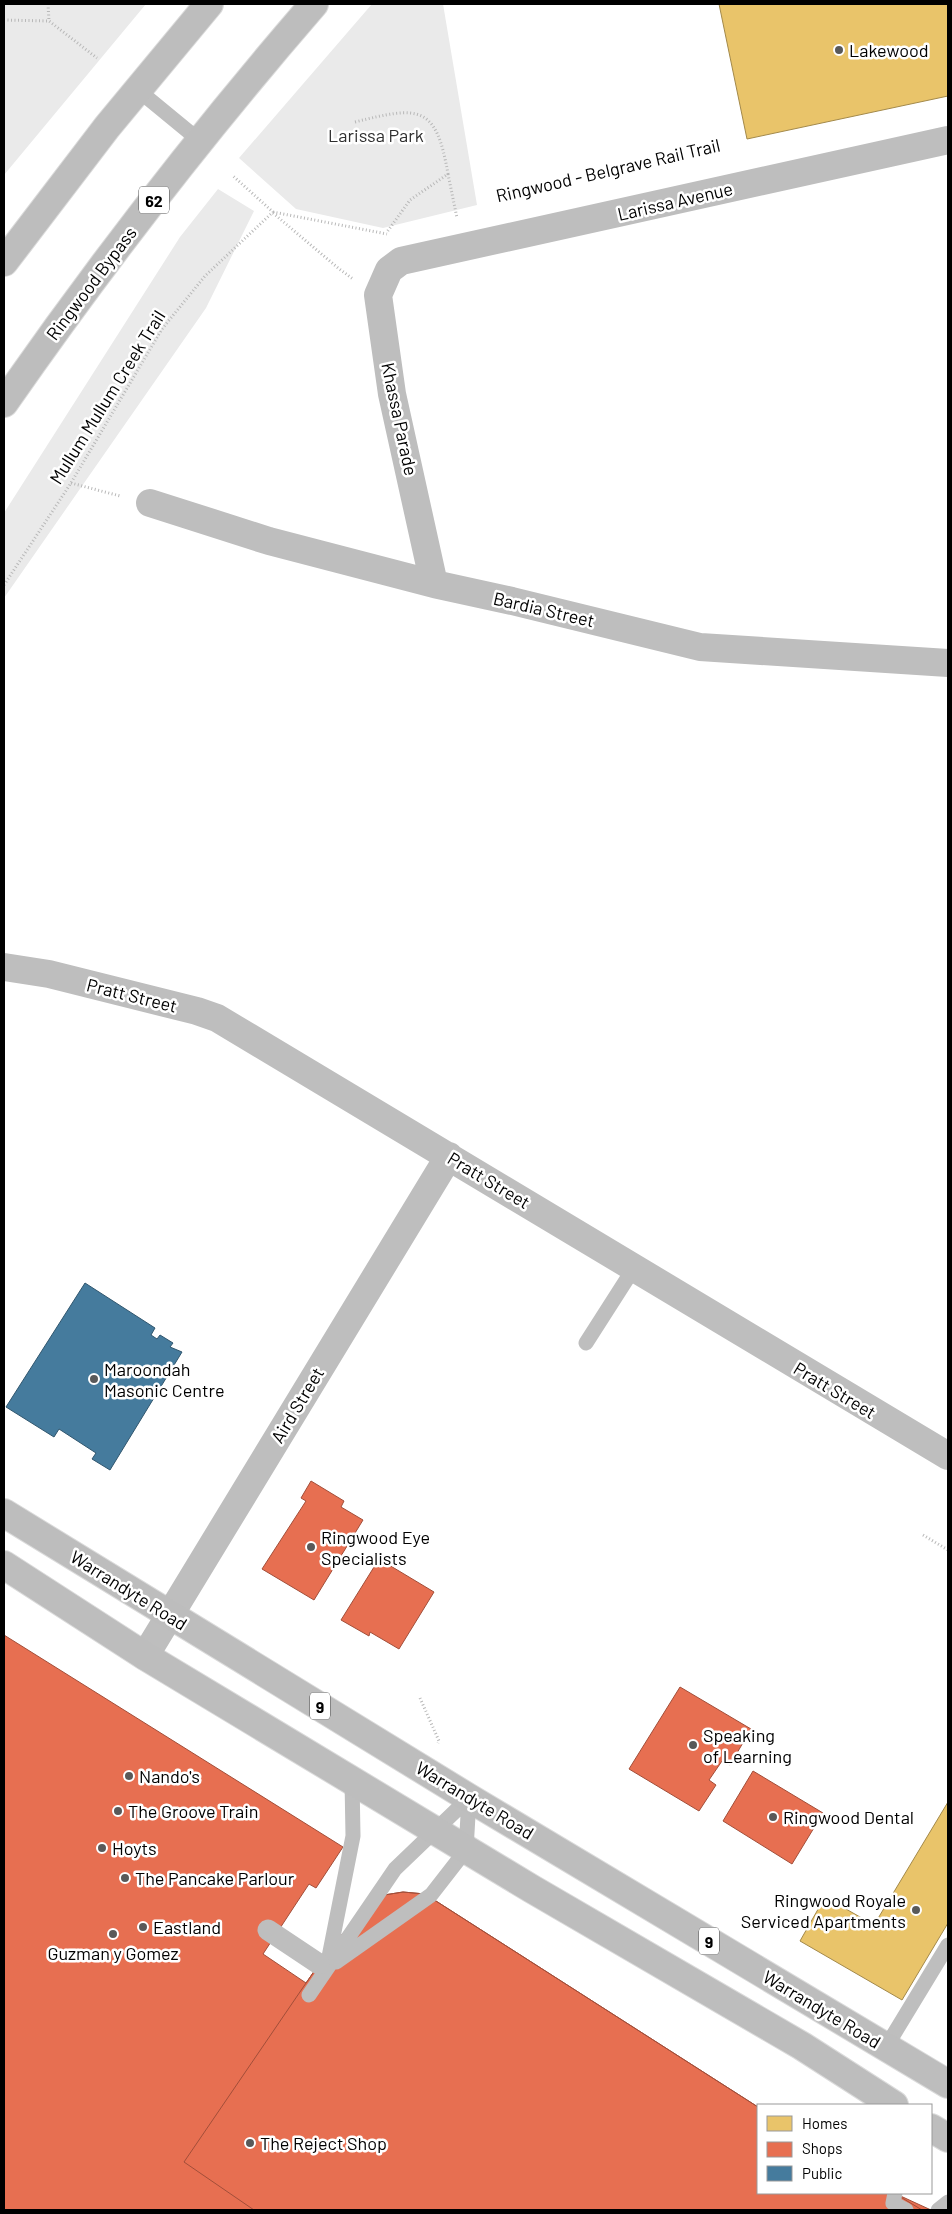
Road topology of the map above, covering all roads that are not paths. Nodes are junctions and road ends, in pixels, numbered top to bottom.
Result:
1 (209, 4) edge
2 (314, 4) edge
3 (138, 90) junction
4 (948, 140) edge
5 (200, 141) junction
6 (4, 262) edge
7 (378, 295) joint
8 (4, 404) edge
9 (150, 503) road end
10 (434, 584) junction
11 (948, 663) edge
12 (4, 967) edge
13 (449, 1156) junction
14 (634, 1268) junction
15 (586, 1343) dead end
16 (948, 1456) edge
17 (4, 1513) edge
18 (4, 1565) edge
19 (170, 1616) junction
20 (146, 1656) junction
21 (352, 1780) junction
22 (469, 1798) junction
23 (434, 1830) junction
24 (466, 1850) junction
25 (268, 1930) dead end
26 (948, 1945) edge
27 (323, 1966) junction
28 (309, 1995) dead end
29 (886, 2047) junction
30 (948, 2084) edge
31 (892, 2104) edge
32 (932, 2129) edge
33 (948, 2138) edge
34 (894, 2194) edge
35 (948, 2202) edge
36 (906, 2210) edge
37 (938, 2210) edge

1 - 3 main road
2 - 5 main road, Ringwood Bypass / 62
3 - 5 lane
3 - 6 main road
4 - 7 street, Larissa Avenue
5 - 8 main road, Ringwood Bypass / 62
7 - 10 street, Khassa Parade
9 - 10 street, Bardia Street
10 - 11 street, Bardia Street
12 - 13 street, Pratt Street
13 - 14 street, Pratt Street
13 - 19 street, Aird Street
14 - 15 lane
14 - 16 street, Pratt Street
17 - 19 main road, Warrandyte Road / 9
18 - 20 main road
19 - 20 street, Aird Street
19 - 22 main road, Warrandyte Road / 9
20 - 21 main road
21 - 23 main road
21 - 27 lane
22 - 23 lane
22 - 24 lane
22 - 29 main road, Warrandyte Road / 9
23 - 24 main road
23 - 27 lane
24 - 27 lane
24 - 31 main road
25 - 27 street
26 - 29 lane
27 - 28 lane
29 - 30 main road, Warrandyte Road / 9
32 - 33 main road
34 - 36 lane
35 - 37 lane

